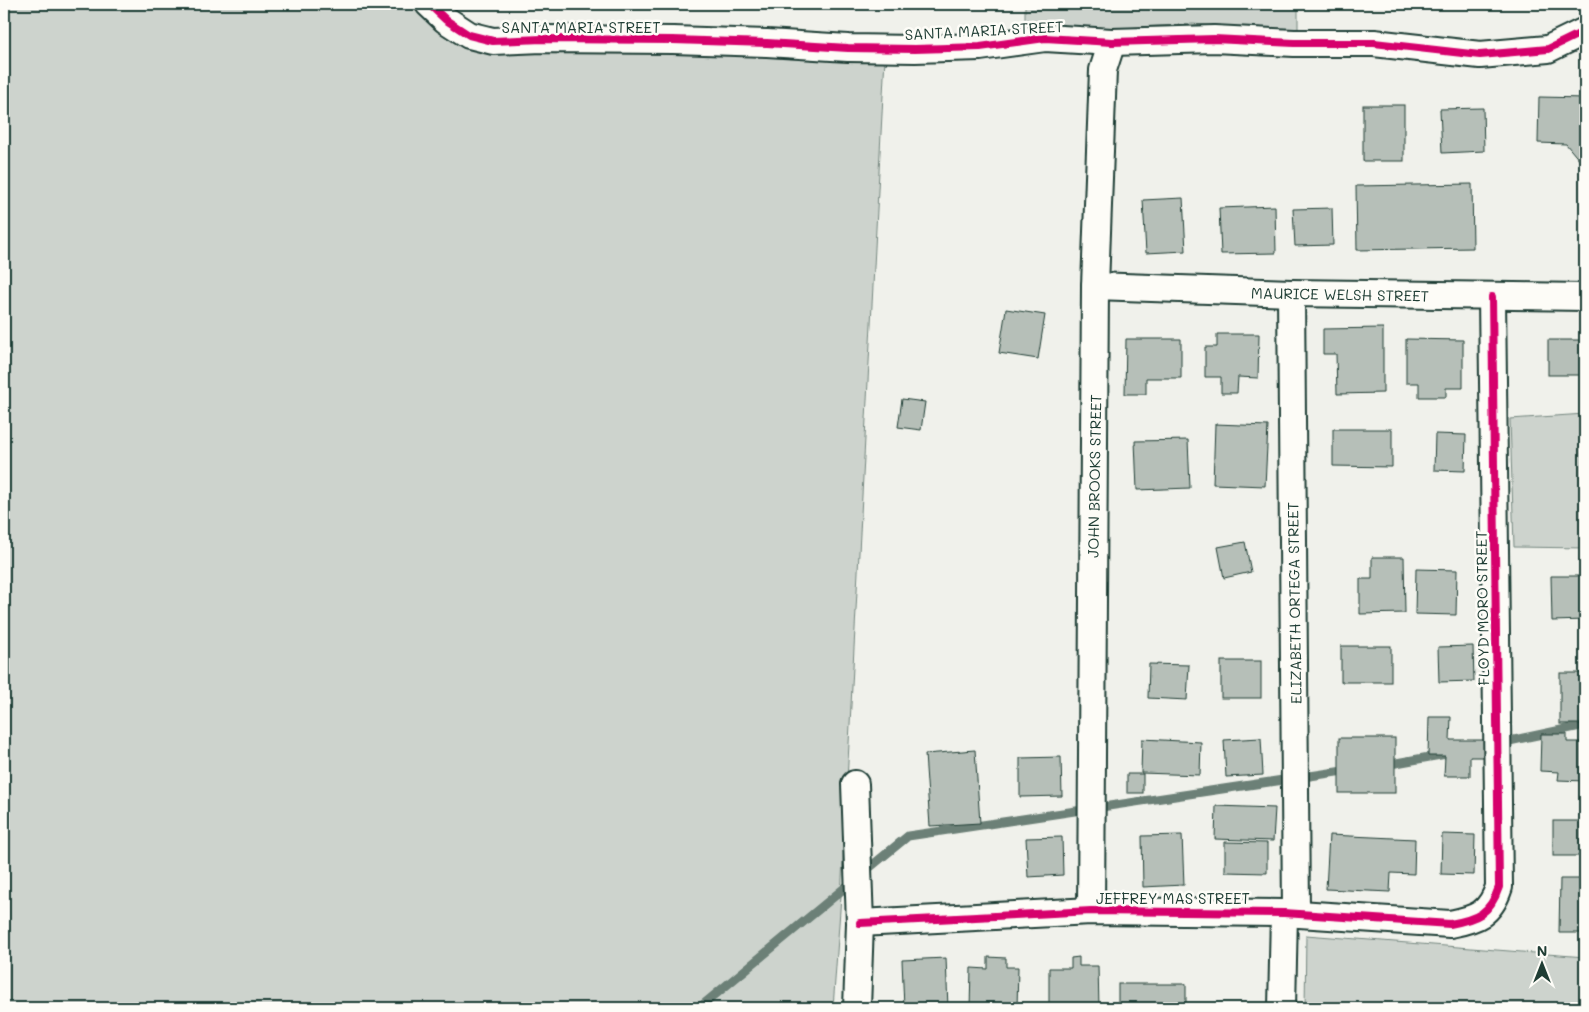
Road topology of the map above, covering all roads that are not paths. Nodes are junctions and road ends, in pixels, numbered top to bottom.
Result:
1 (437, 12) edge
2 (1585, 31) edge
3 (1112, 42) junction
4 (1095, 286) junction
5 (1291, 293) junction
6 (1492, 297) junction
7 (1585, 297) edge
8 (855, 784) dead end
9 (1091, 911) junction
10 (1290, 913) junction
11 (1483, 914) joint
12 (860, 923) junction
13 (857, 1008) edge
14 (1282, 1008) edge

1 - 3 street, SANTA MARIA STREET
2 - 3 street, SANTA MARIA STREET
3 - 4 street, JOHN BROOKS STREET
4 - 5 street, MAURICE WELSH STREET
4 - 9 street, JOHN BROOKS STREET
5 - 6 street, MAURICE WELSH STREET
5 - 10 street, ELIZABETH ORTEGA STREET
6 - 7 street, MAURICE WELSH STREET
6 - 11 street, FLOYD MORO STREET
8 - 12 street
9 - 10 street, JEFFREY MAS STREET
9 - 12 street, JEFFREY MAS STREET
10 - 11 street, JEFFREY MAS STREET
10 - 14 street, ELIZABETH ORTEGA STREET
12 - 13 street

